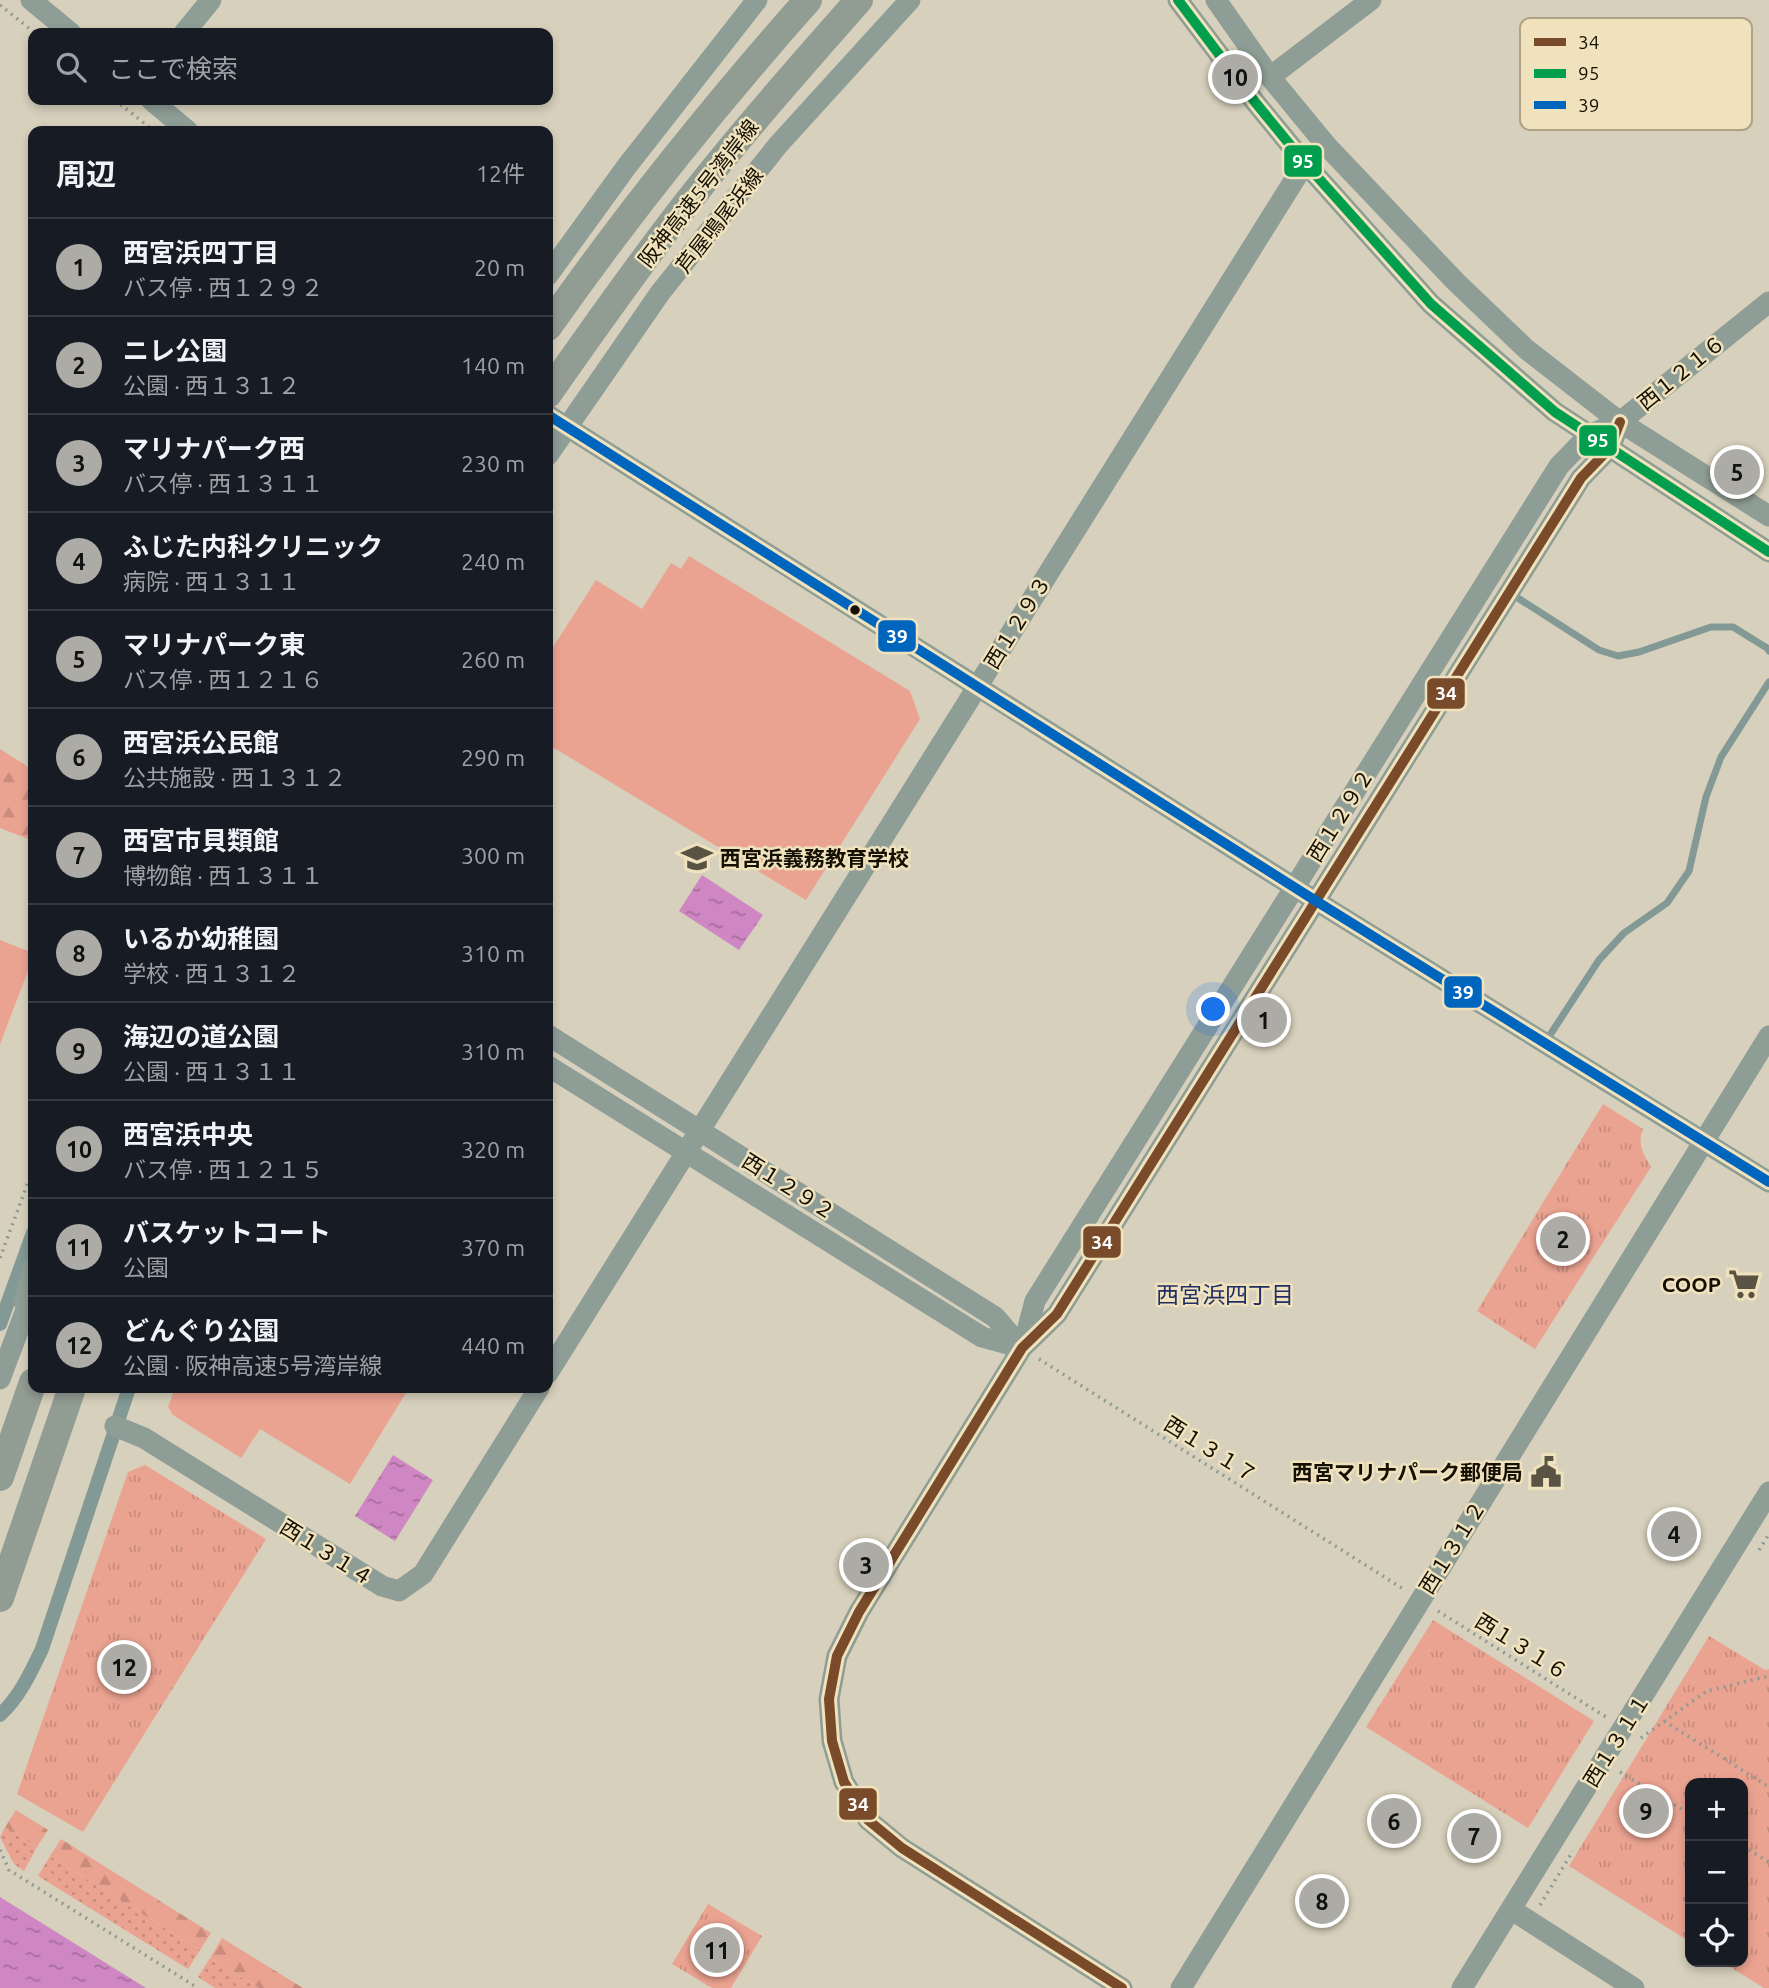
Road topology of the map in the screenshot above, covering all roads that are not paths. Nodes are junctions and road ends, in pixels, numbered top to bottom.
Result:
1 (31, 0) edge
2 (211, 0) edge
3 (757, 0) edge
4 (808, 0) edge
5 (859, 0) edge
6 (910, 0) edge
7 (1178, 0) edge
8 (1216, 0) edge
9 (1371, 0) edge
10 (65, 28) edge
11 (188, 28) edge
12 (1270, 77) junction
13 (157, 105) edge
14 (182, 126) edge
15 (1305, 163) junction
16 (553, 268) edge
17 (1769, 302) edge
18 (553, 320) edge
19 (553, 387) edge
20 (557, 421) edge
21 (1620, 422) junction
22 (1590, 435) junction
23 (1610, 448) junction
24 (1769, 516) edge
25 (1769, 552) edge
26 (1509, 593) junction
27 (1769, 651) edge
28 (1769, 682) edge
29 (976, 687) junction
30 (1295, 887) junction
31 (1316, 901) junction
32 (1769, 1036) edge
33 (553, 1038) edge
34 (1545, 1043) junction
35 (553, 1069) edge
36 (699, 1129) junction
37 (1704, 1142) junction
38 (685, 1152) junction
39 (1769, 1182) edge
40 (28, 1252) edge
41 (28, 1280) edge
42 (28, 1298) edge
43 (8, 1329) edge
44 (1022, 1348) junction
45 (553, 1365) edge
46 (0, 1379) edge
47 (29, 1393) edge
48 (70, 1393) edge
49 (127, 1393) edge
50 (536, 1393) edge
51 (115, 1426) junction
52 (0, 1477) edge
53 (1769, 1492) edge
54 (0, 1598) edge
55 (0, 1715) edge
56 (1512, 1910) junction
57 (1122, 1988) edge
58 (1181, 1988) edge
59 (1462, 1988) edge
60 (1634, 1988) edge

1 - 10 street
2 - 11 street
3 - 16 street
4 - 18 highway, 阪神高速5号湾岸線
5 - 19 highway, 阪神高速5号湾岸線
6 - 20 street, 芦屋鳴尾浜線
7 - 15 street
8 - 12 street
9 - 12 street
12 - 21 street
13 - 14 street
15 - 22 street
15 - 29 street, 西１２９３
17 - 21 street, 西１２１６
20 - 29 street
21 - 22 street, 西１２１６
21 - 23 street, 西１２９２
21 - 24 street
22 - 23 street
22 - 30 street, 西１２９２
23 - 25 street
23 - 26 street, 西１２９２
26 - 27 lane
26 - 31 street, 西１２９２
28 - 34 lane
29 - 30 street
29 - 36 street, 西１２９３
30 - 31 street
30 - 44 street, 西１２９２
31 - 34 street
31 - 44 street, 西１２９２
32 - 37 street, 西１３１２
33 - 36 street, 西１２９２
34 - 37 street
35 - 38 street, 西１２９２
36 - 38 street, 西１２９３
36 - 44 street, 西１２９２
37 - 39 street
37 - 58 street, 西１３１２
38 - 44 street, 西１２９２
38 - 45 street
40 - 43 street
41 - 43 street
42 - 43 street
43 - 46 street
44 - 57 street
47 - 52 highway
48 - 54 highway
49 - 51 street
50 - 51 street, 西１３１４
51 - 55 street
53 - 56 street, 西１３１１
56 - 59 street, 西１３１１
56 - 60 street

